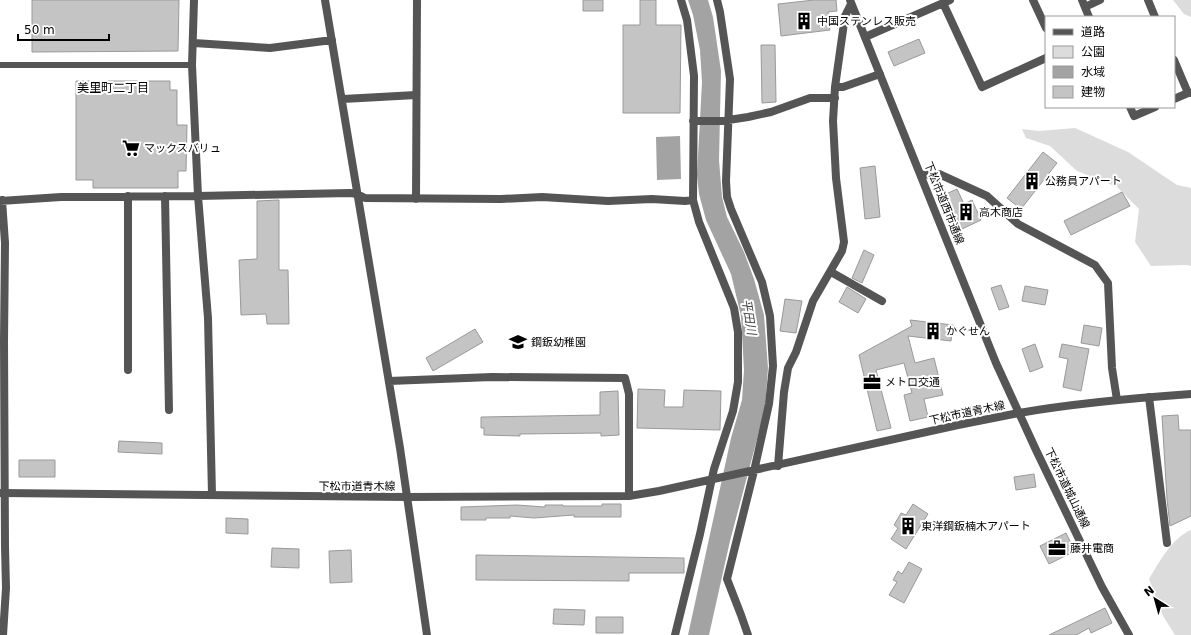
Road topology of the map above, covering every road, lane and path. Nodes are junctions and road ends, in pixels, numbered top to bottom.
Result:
1 (194, 0) edge
2 (325, 0) edge
3 (417, 0) edge
4 (681, 0) edge
5 (717, 0) edge
6 (1033, 0) edge
7 (1100, 0) edge
8 (1148, 0) edge
9 (850, 2) edge
10 (946, 2) edge
11 (1083, 3) edge
12 (1089, 16) edge
13 (1155, 16) edge
14 (1045, 26) edge
15 (864, 37) junction
16 (332, 40) junction
17 (194, 43) junction
18 (1045, 58) edge
19 (1175, 62) edge
20 (192, 65) junction
21 (0, 66) edge
22 (880, 74) junction
23 (835, 87) junction
24 (1190, 93) edge
25 (416, 95) junction
26 (835, 98) junction
27 (343, 99) junction
28 (1175, 99) edge
29 (1130, 108) edge
30 (1153, 108) edge
31 (725, 120) junction
32 (696, 121) junction
33 (921, 175) junction
34 (357, 194) junction
35 (128, 196) junction
36 (165, 196) junction
37 (198, 196) junction
38 (416, 199) junction
39 (1, 200) edge
40 (693, 200) junction
41 (831, 272) junction
42 (882, 301) dead end
43 (128, 370) dead end
44 (389, 381) junction
45 (1191, 394) edge
46 (1149, 397) junction
47 (1117, 400) junction
48 (169, 410) dead end
49 (1019, 413) junction
50 (778, 466) junction
51 (752, 471) junction
52 (714, 479) junction
53 (2, 493) edge
54 (212, 496) junction
55 (629, 496) junction
56 (408, 497) junction
57 (1167, 543) dead end
58 (1127, 634) edge
59 (3, 635) edge
60 (427, 635) edge
61 (675, 635) edge
62 (748, 635) edge

1 - 17 street
2 - 16 street
3 - 25 street
4 - 32 street
5 - 31 street
6 - 14 street
7 - 11 street
8 - 13 street
9 - 15 street, 下松市道西市通線
9 - 23 street
10 - 15 street
10 - 18 street
11 - 12 street
15 - 22 street, 下松市道西市通線
16 - 17 street
16 - 27 street
17 - 20 street
19 - 24 street
20 - 21 lane
20 - 37 street
22 - 23 street
22 - 33 street, 下松市道西市通線
23 - 26 street
24 - 28 street
25 - 27 street
25 - 38 street
26 - 31 street
26 - 41 street
27 - 34 street
29 - 30 street
31 - 32 street
31 - 51 street
32 - 40 street
33 - 47 street
33 - 49 street, 下松市道西市通線
34 - 37 street
34 - 38 street
34 - 44 street
35 - 36 street
35 - 39 street
35 - 43 street
36 - 37 street
36 - 48 street
37 - 54 street
38 - 40 street
39 - 53 street
40 - 52 street
41 - 42 street
41 - 50 street
44 - 55 street
44 - 56 street
45 - 46 street, 下松市道青木線
46 - 47 street, 下松市道青木線
46 - 57 street
47 - 49 street, 下松市道青木線
49 - 50 street, 下松市道青木線
49 - 58 street, 下松市道城山通線
50 - 51 street, 下松市道青木線
51 - 52 street, 下松市道青木線
51 - 62 street
52 - 55 street, 下松市道青木線
52 - 61 street
53 - 54 street, 下松市道青木線
53 - 59 street
54 - 56 street, 下松市道青木線
55 - 56 street, 下松市道青木線
56 - 60 street

